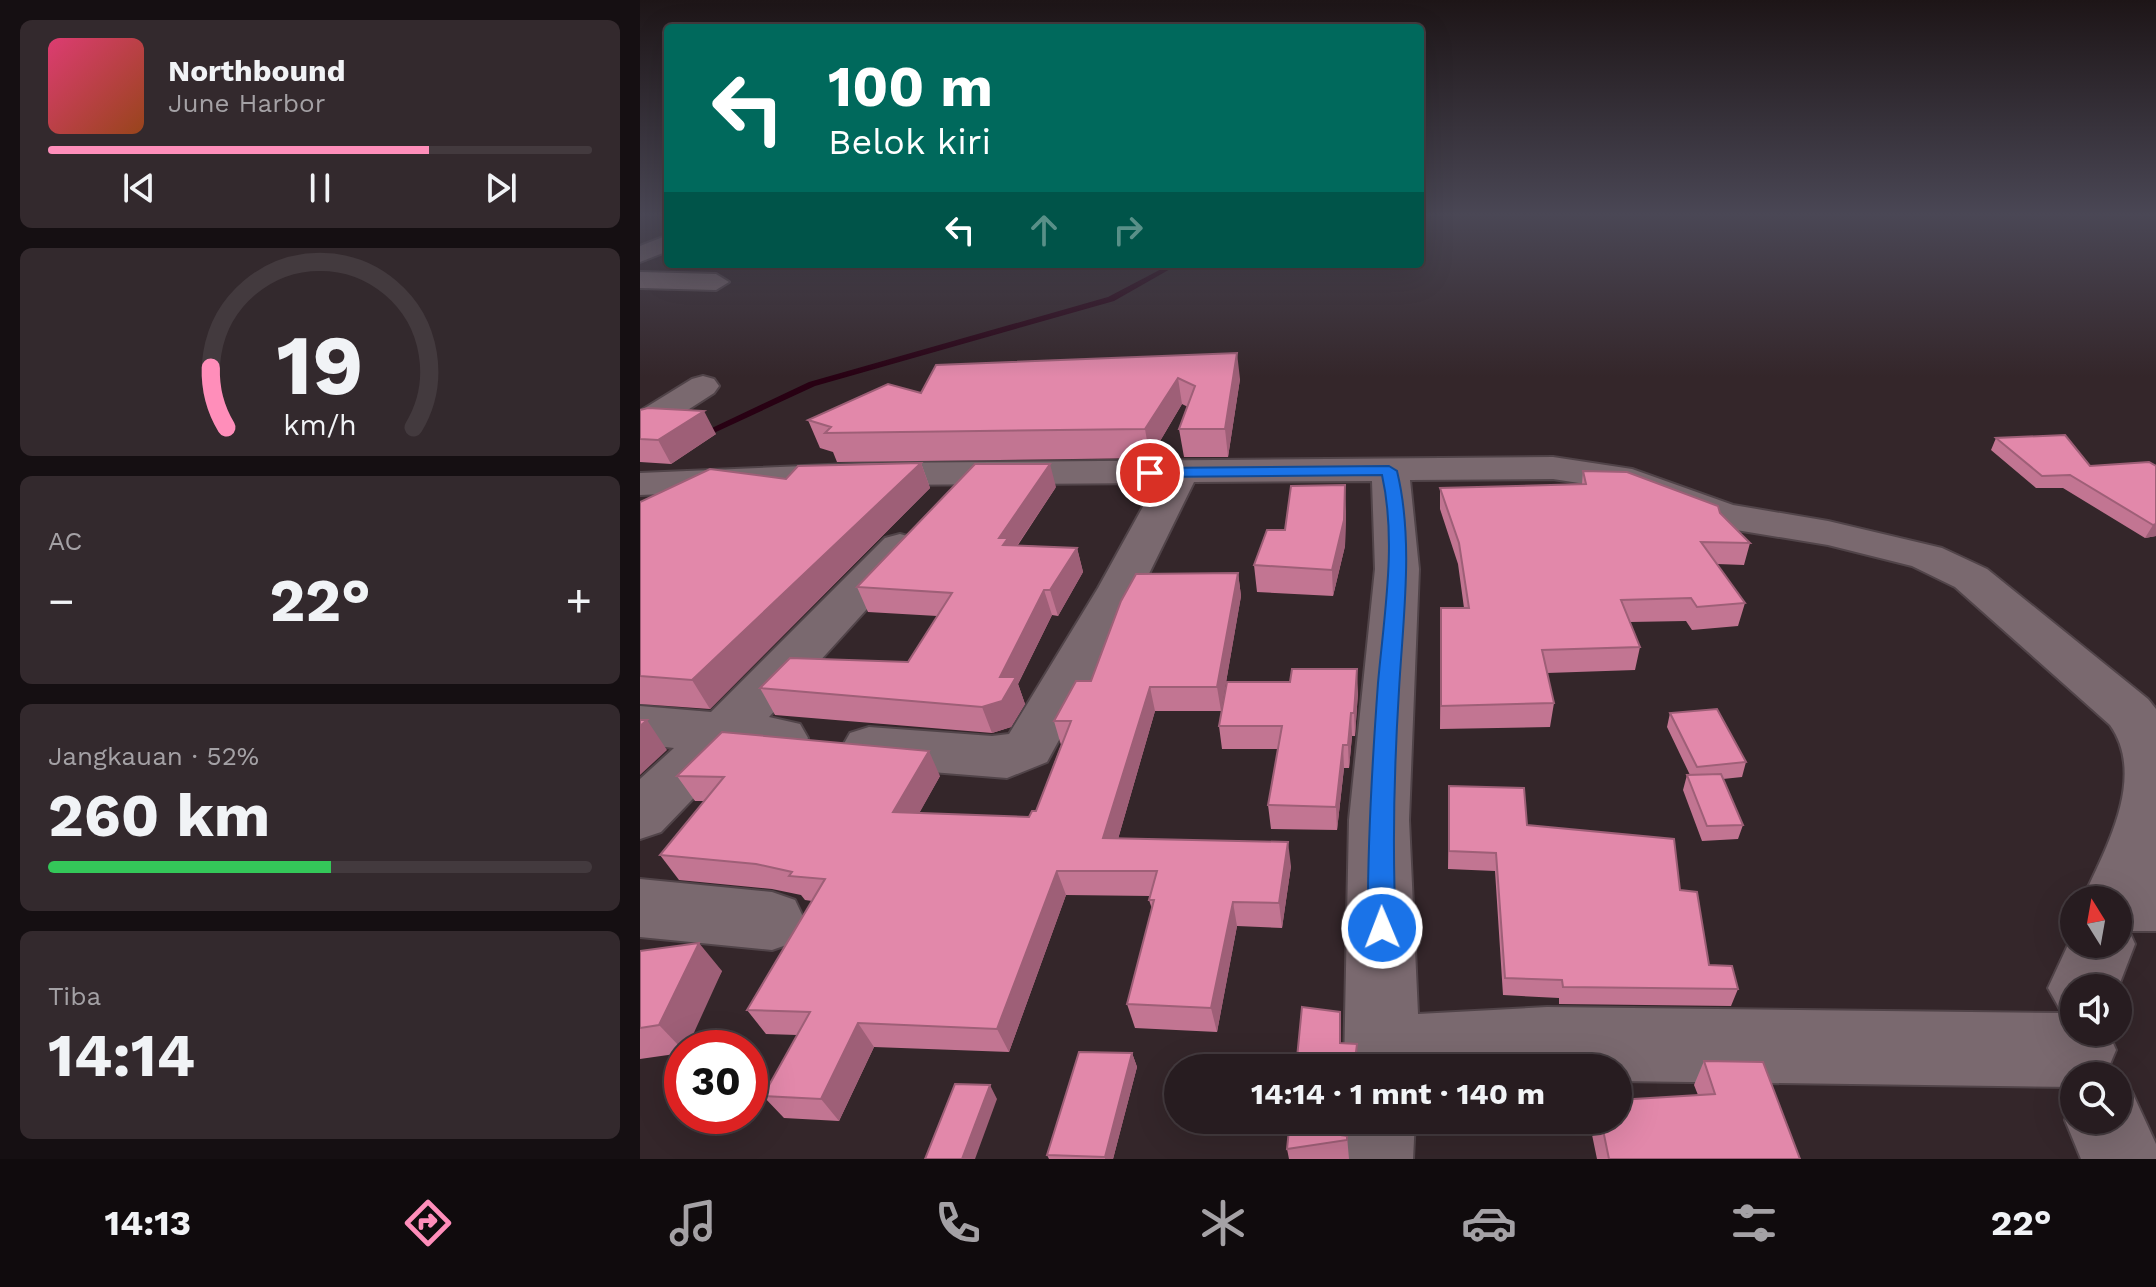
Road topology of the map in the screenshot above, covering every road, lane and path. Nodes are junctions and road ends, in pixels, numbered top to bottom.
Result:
1 (640, 280) edge
2 (716, 282) dead end
3 (703, 386) dead end
4 (640, 426) edge
5 (1389, 471) junction
6 (1180, 472) junction
7 (970, 474) junction
8 (648, 484) edge
9 (640, 725) edge
10 (724, 732) junction
11 (640, 815) edge
12 (2122, 886) edge
13 (2132, 902) edge
14 (2156, 903) edge
15 (640, 908) edge
16 (772, 921) dead end
17 (2060, 1036) edge
18 (1380, 1054) edge
19 (1501, 1054) edge
20 (1375, 1134) edge
21 (2110, 1134) edge
22 (1373, 1159) edge
23 (2122, 1159) edge

1 - 2 street
3 - 4 street
5 - 6 street
5 - 12 street
5 - 18 street
6 - 7 street
6 - 10 street
7 - 8 street
7 - 10 street
9 - 10 street
10 - 11 street
13 - 14 street
15 - 16 street
17 - 19 street
20 - 22 street
21 - 23 street

